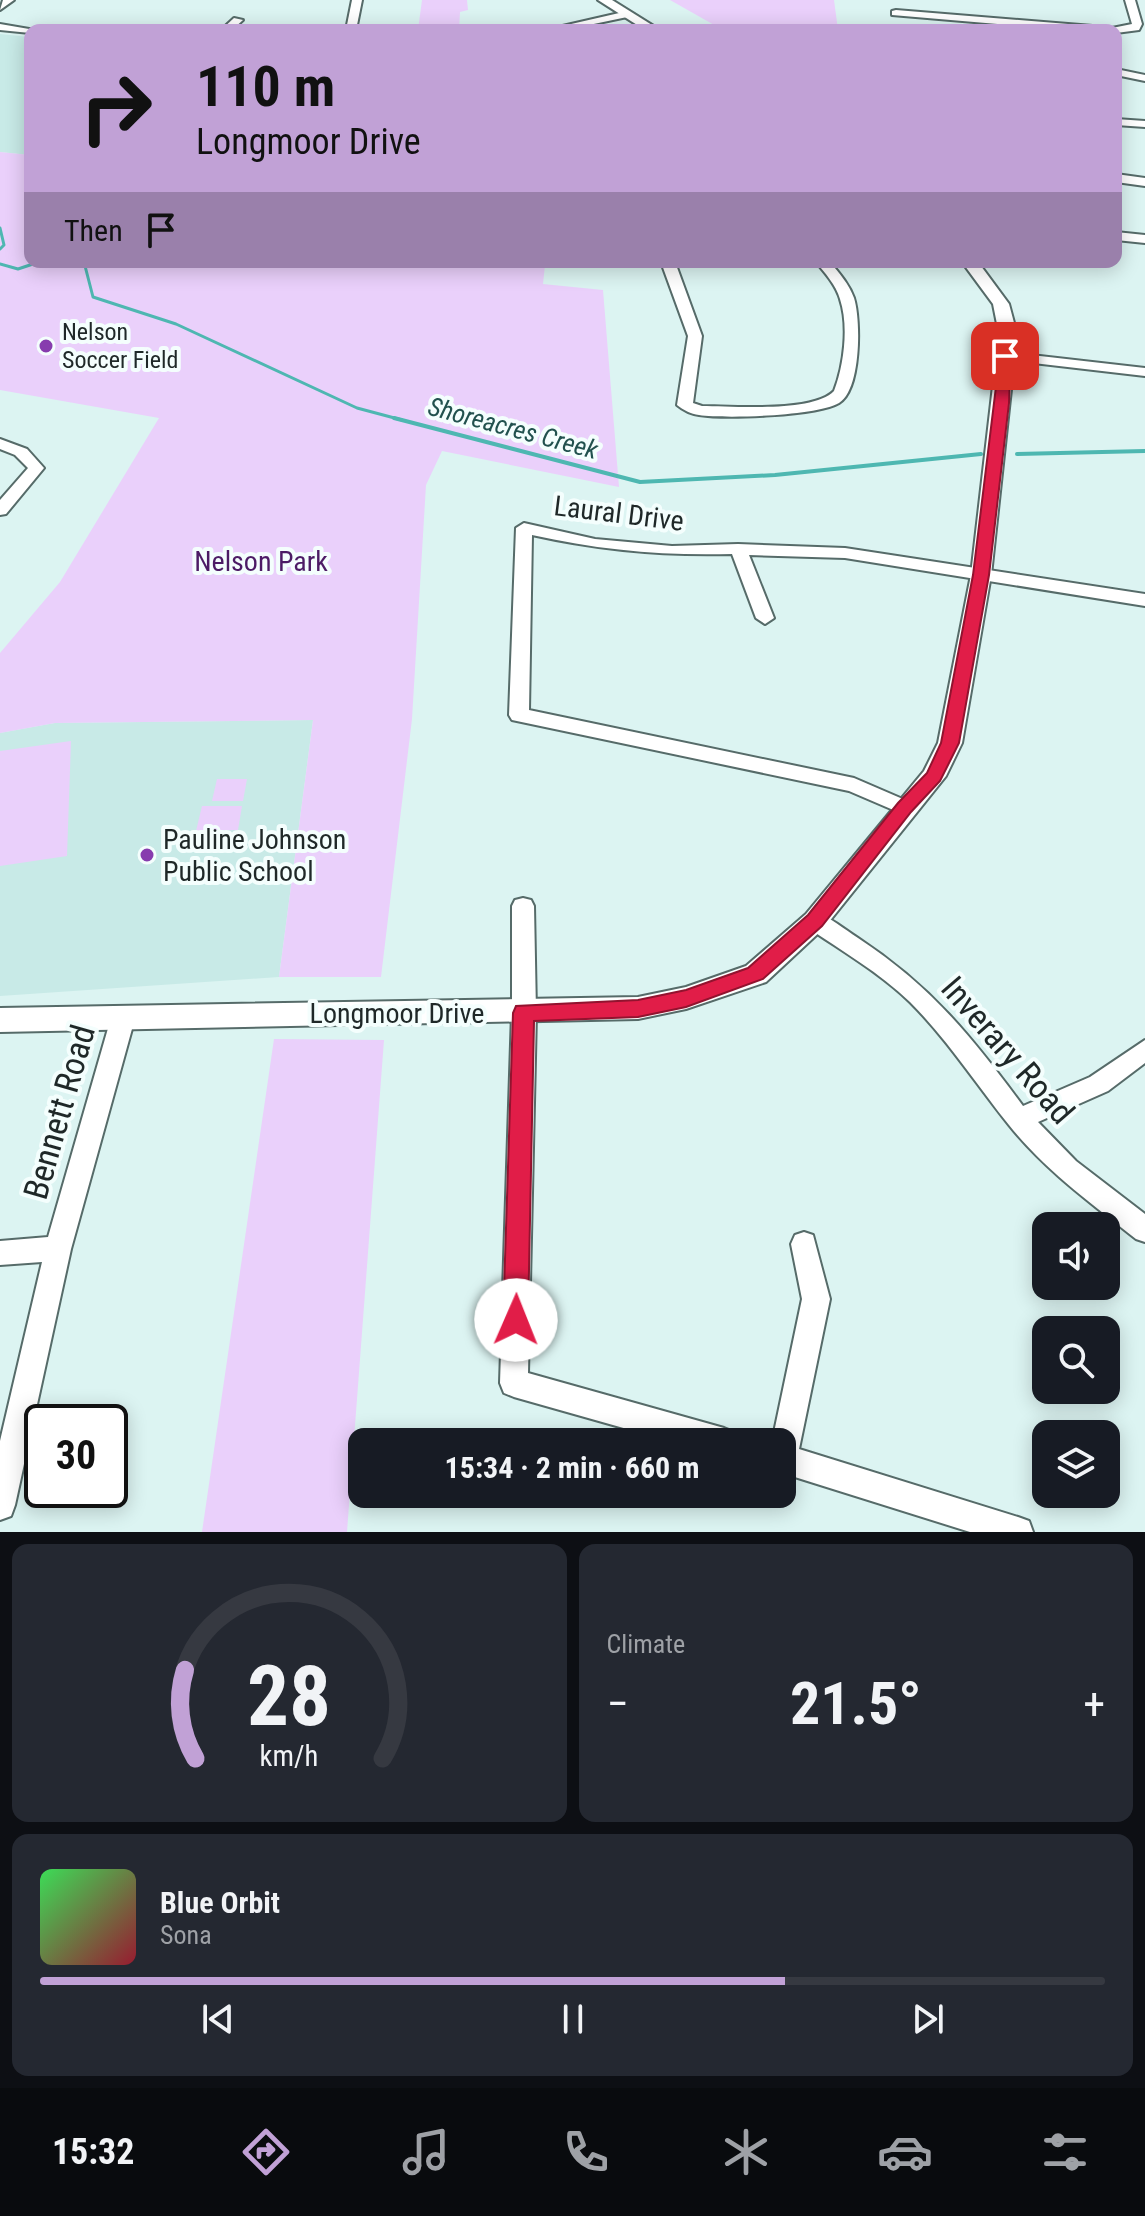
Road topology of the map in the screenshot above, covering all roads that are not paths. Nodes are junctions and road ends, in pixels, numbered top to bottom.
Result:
1 (9, 0) edge
2 (357, 0) edge
3 (604, 0) edge
4 (893, 0) edge
5 (1130, 0) edge
6 (0, 7) edge
7 (628, 14) junction
8 (238, 20) dead end
9 (233, 24) edge
10 (352, 24) edge
11 (579, 24) edge
12 (644, 24) edge
13 (991, 24) edge
14 (0, 27) edge
15 (24, 29) edge
16 (1122, 29) edge
17 (1122, 73) edge
18 (1145, 78) edge
19 (1122, 122) edge
20 (1145, 124) edge
21 (1122, 179) edge
22 (1145, 182) edge
23 (1122, 237) edge
24 (1145, 239) edge
25 (670, 268) edge
26 (827, 268) edge
27 (974, 268) edge
28 (1005, 356) junction
29 (1145, 372) edge
30 (0, 444) edge
31 (0, 510) edge
32 (738, 549) junction
33 (981, 575) junction
34 (1145, 600) edge
35 (765, 618) dead end
36 (905, 808) junction
37 (523, 906) dead end
38 (815, 921) junction
39 (524, 1013) junction
40 (123, 1018) junction
41 (0, 1020) edge
42 (1145, 1050) edge
43 (1019, 1119) junction
44 (1145, 1230) edge
45 (804, 1244) dead end
46 (58, 1249) junction
47 (0, 1253) edge
48 (674, 1428) edge
49 (788, 1428) edge
50 (796, 1462) edge
51 (0, 1505) edge
52 (1018, 1532) edge

1 - 6 street
2 - 10 street
3 - 7 street
4 - 13 street
5 - 16 street
7 - 11 street
7 - 12 street
8 - 9 street
14 - 15 street
17 - 18 street
19 - 20 street
21 - 22 street
23 - 24 street
25 - 26 street
27 - 28 street, Longmoor Drive
28 - 29 street
28 - 33 street, Longmoor Drive
30 - 31 street
32 - 33 street, Laural Drive
32 - 35 street
32 - 36 street, Laural Drive
33 - 34 street, Laural Drive
33 - 36 street, Longmoor Drive
36 - 38 street, Longmoor Drive
37 - 39 street
38 - 39 street, Longmoor Drive
38 - 43 street, Inverary Road
39 - 40 street, Longmoor Drive
39 - 48 street
40 - 41 street, Longmoor Drive
40 - 46 street, Bennett Road
42 - 43 street
43 - 44 street, Inverary Road
45 - 49 street
46 - 47 street
46 - 51 street, Bennett Road
50 - 52 street

